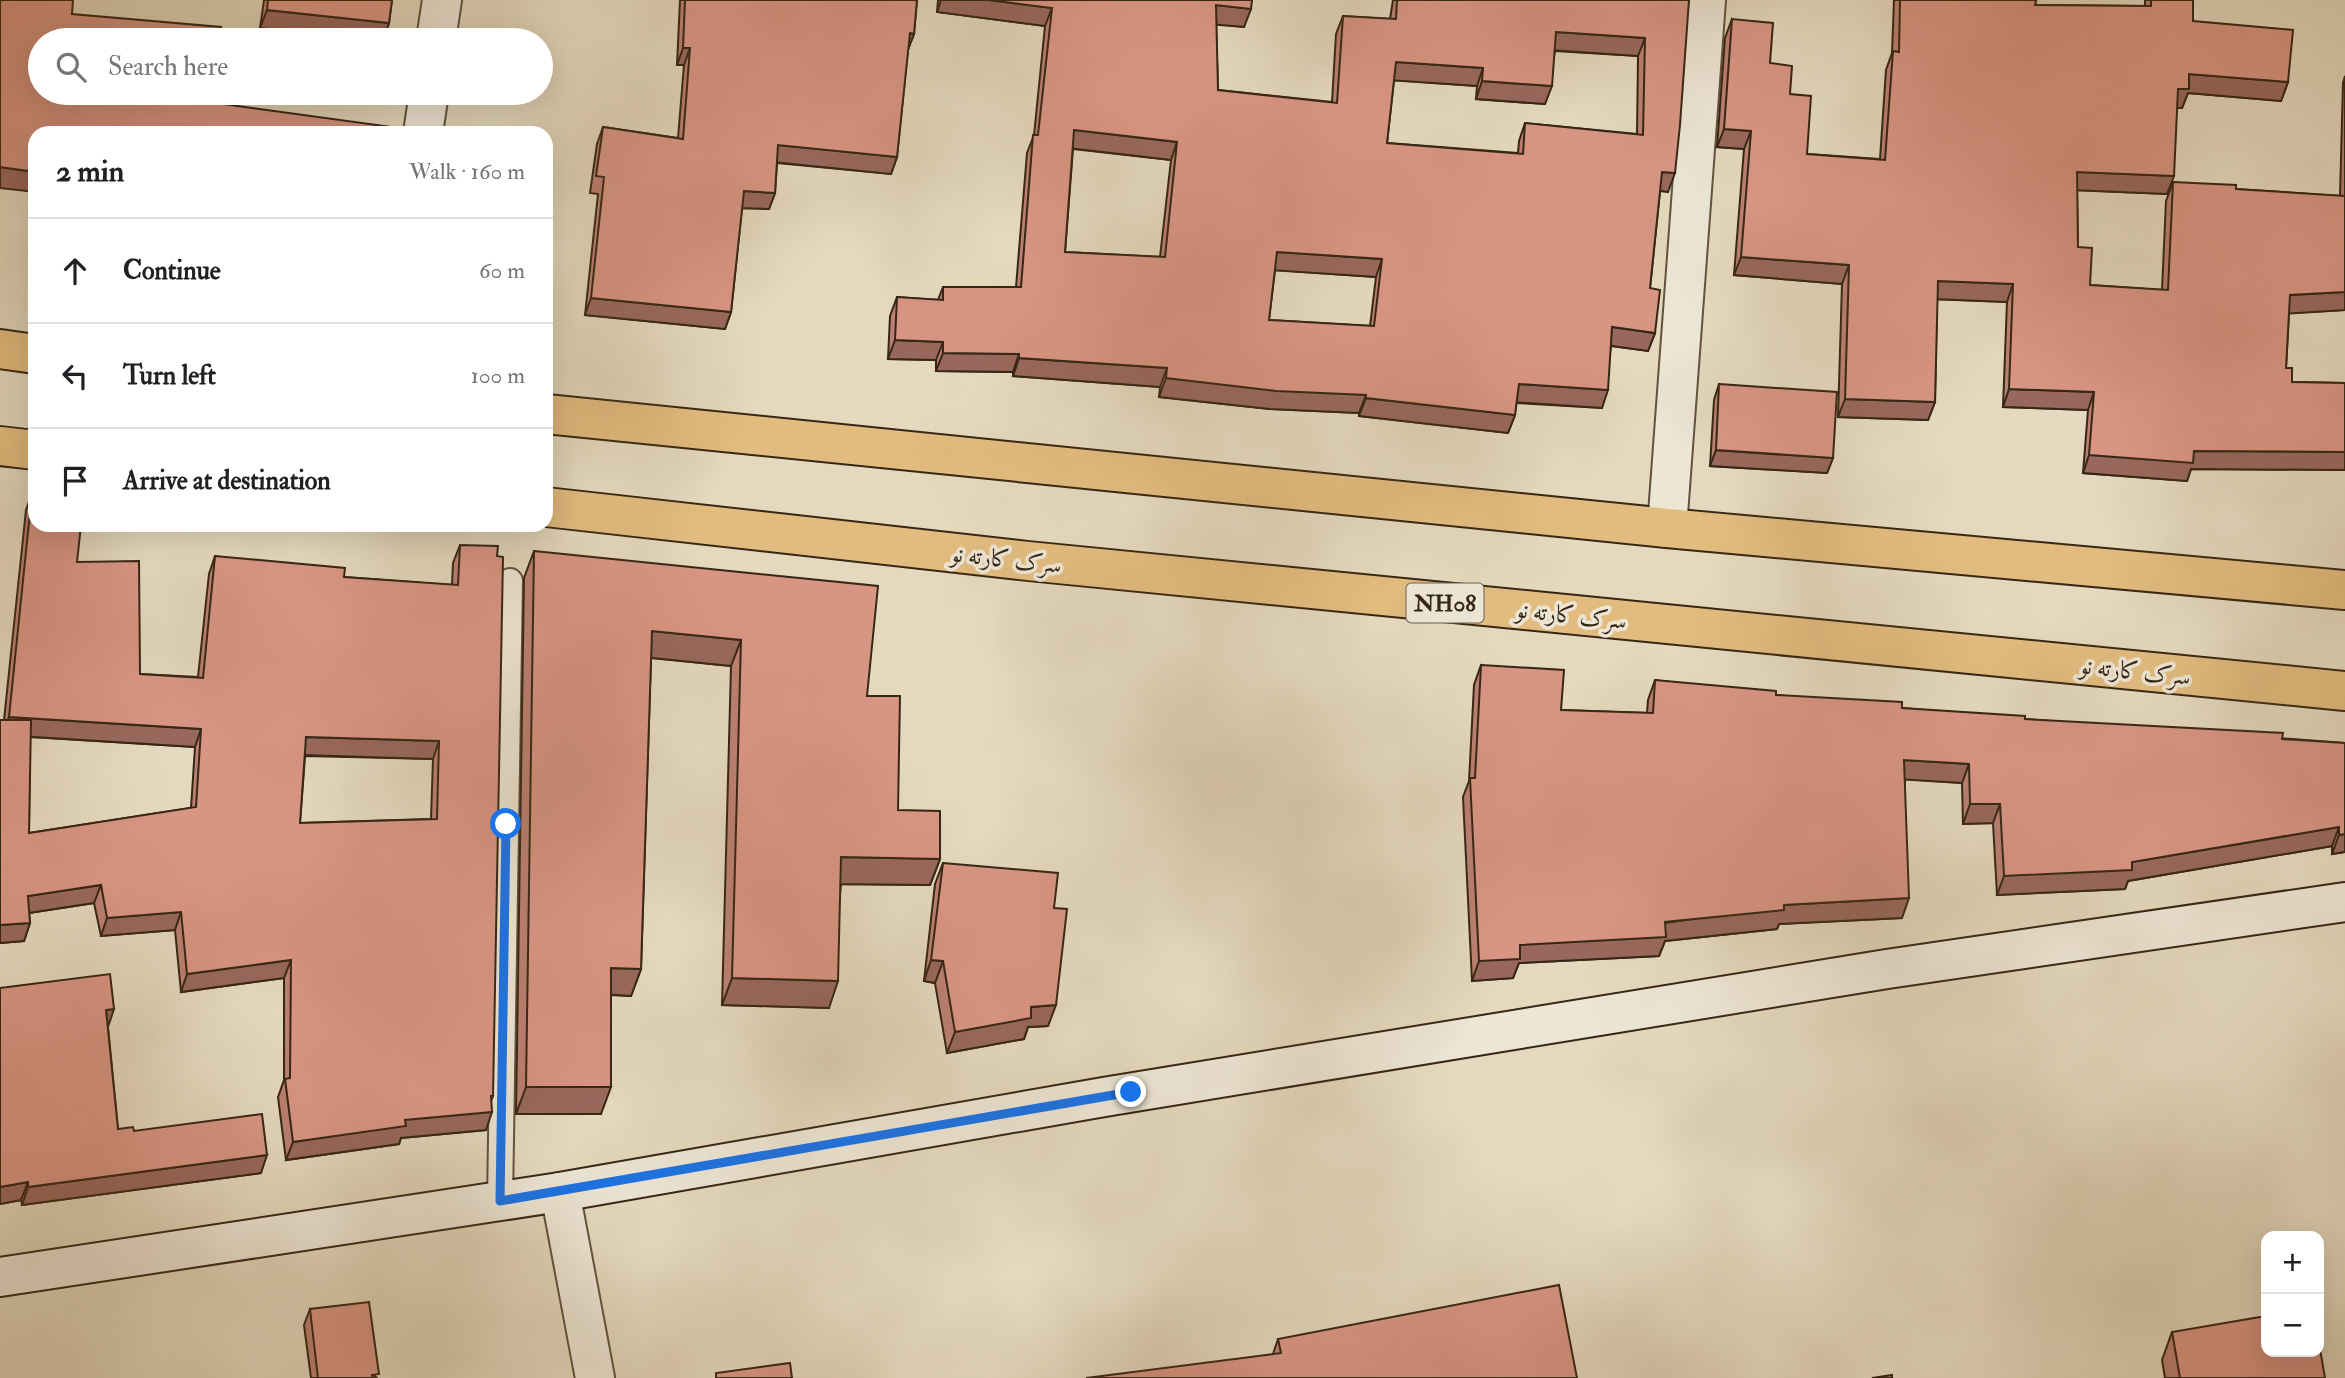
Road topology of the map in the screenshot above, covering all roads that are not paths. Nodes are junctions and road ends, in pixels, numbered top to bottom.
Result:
1 (442, 0) edge
2 (1706, 0) edge
3 (438, 28) edge
4 (427, 105) edge
5 (424, 126) edge
6 (0, 349) edge
7 (28, 353) edge
8 (553, 416) edge
9 (0, 446) edge
10 (28, 449) edge
11 (553, 508) edge
12 (1667, 528) junction
13 (510, 581) dead end
14 (2345, 590) edge
15 (2345, 691) edge
16 (2345, 902) edge
17 (560, 1192) junction
18 (500, 1201) junction
19 (0, 1278) edge
20 (595, 1378) edge

1 - 3 main road
2 - 12 main road
4 - 5 main road
6 - 7 highway
8 - 12 highway
9 - 10 highway
11 - 15 highway, سرک کارته نو / NH08
12 - 14 highway
13 - 18 lane
16 - 17 main road
17 - 18 main road
17 - 20 main road
18 - 19 main road

